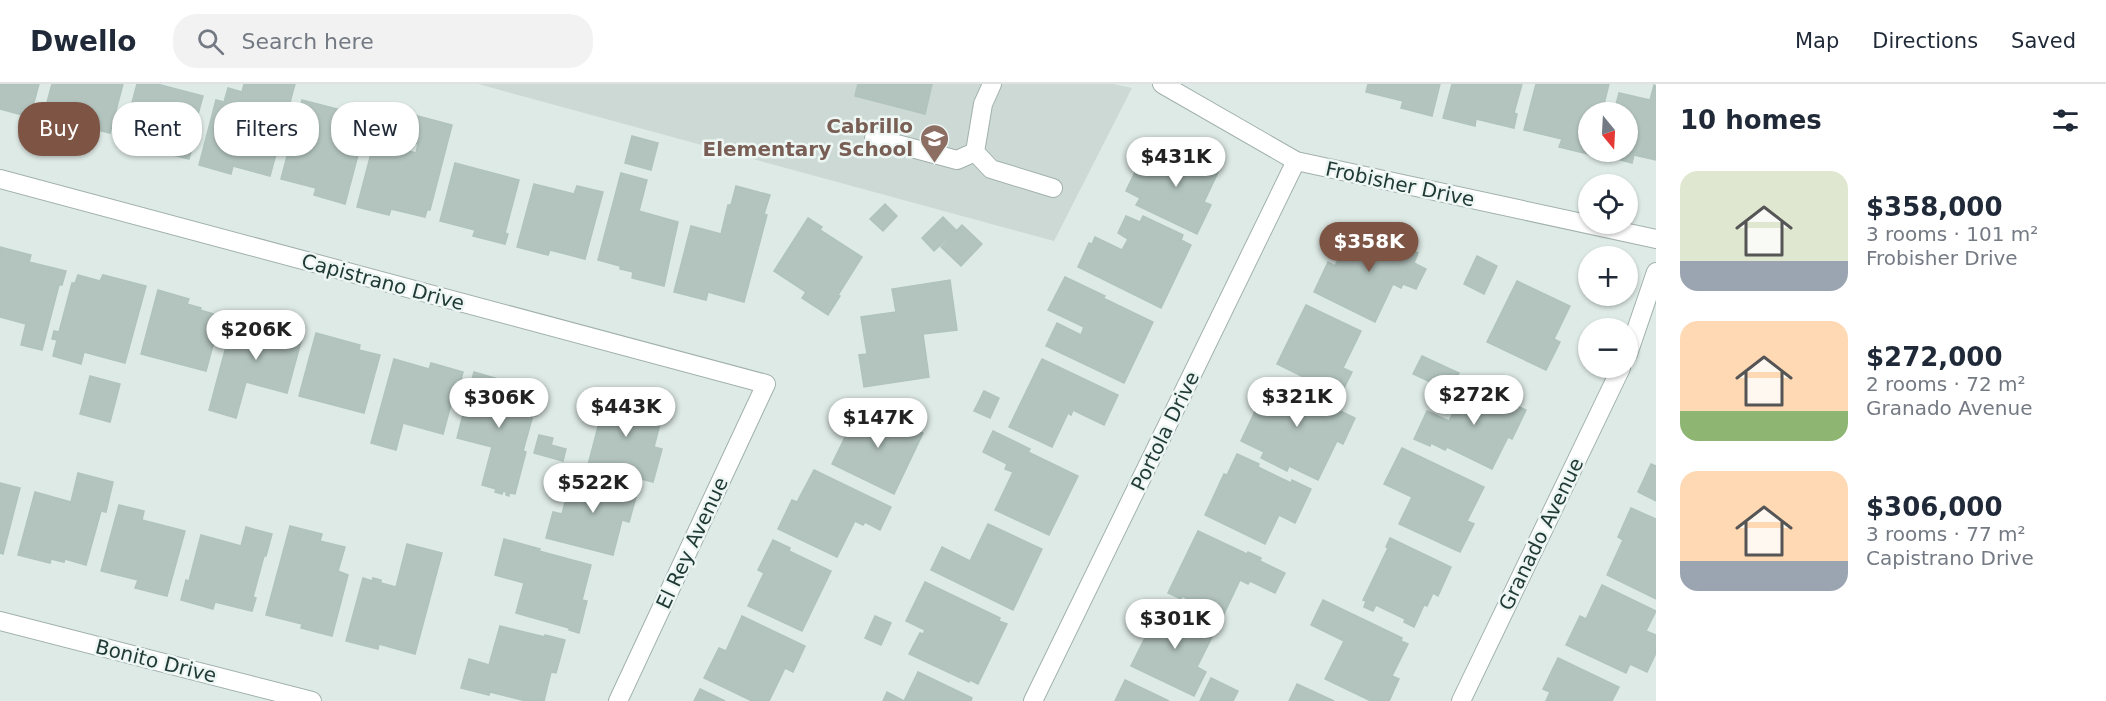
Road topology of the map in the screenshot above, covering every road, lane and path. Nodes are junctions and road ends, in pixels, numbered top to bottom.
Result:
1 (992, 84) edge
2 (1161, 84) edge
3 (874, 138) dead end
4 (975, 152) junction
5 (1296, 161) junction
6 (0, 179) edge
7 (1053, 188) dead end
8 (1656, 239) edge
9 (1656, 272) edge
10 (1638, 325) edge
11 (1616, 378) edge
12 (766, 384) joint
13 (0, 621) edge
14 (312, 701) edge
15 (618, 701) edge
16 (1033, 701) edge
17 (1461, 701) edge

1 - 4 street
2 - 5 street, Frobisher Drive
3 - 4 street
4 - 7 street
5 - 8 street, Frobisher Drive
5 - 16 street, Portola Drive
6 - 12 street, Capistrano Drive
9 - 10 street
11 - 17 street, Granado Avenue
12 - 15 street, El Rey Avenue
13 - 14 street, Bonito Drive

